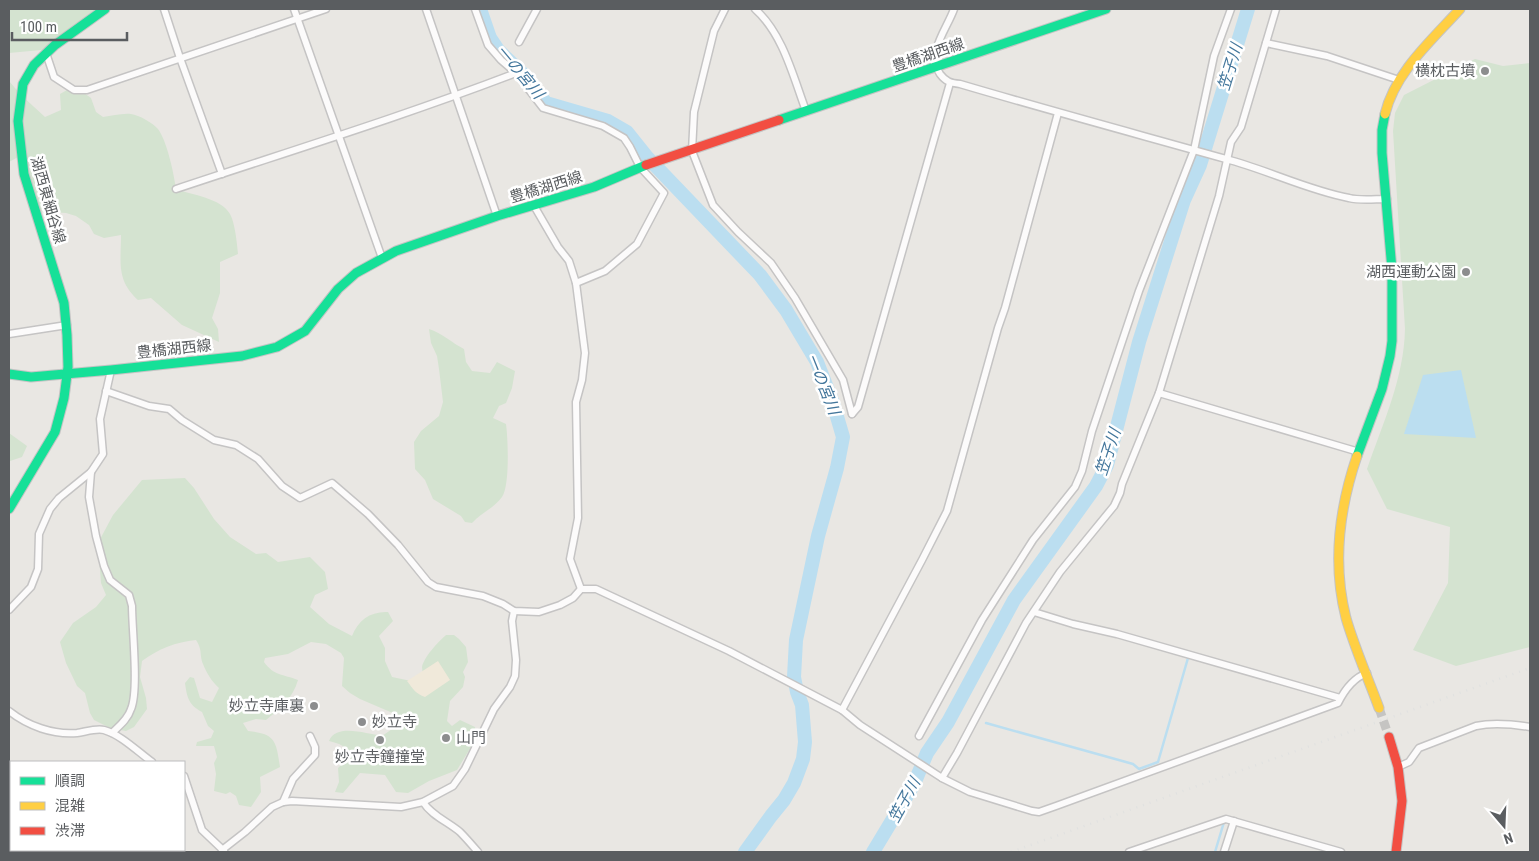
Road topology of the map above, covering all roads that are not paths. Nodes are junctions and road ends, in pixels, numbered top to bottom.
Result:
1 (105, 9) edge
2 (164, 9) edge
3 (294, 9) edge
4 (326, 9) edge
5 (426, 9) edge
6 (475, 9) edge
7 (537, 9) edge
8 (724, 9) edge
9 (755, 9) edge
10 (954, 9) edge
11 (1106, 9) edge
12 (1232, 9) edge
13 (1276, 9) edge
14 (1460, 9) edge
15 (298, 19) junction
16 (518, 42) dead end
17 (1266, 43) junction
18 (46, 53) junction
19 (180, 58) junction
20 (936, 67) junction
21 (516, 73) junction
22 (1399, 80) junction
23 (950, 83) junction
24 (456, 96) junction
25 (806, 111) junction
26 (1058, 113) junction
27 (339, 137) junction
28 (1194, 150) junction
29 (692, 151) junction
30 (1224, 158) junction
31 (641, 167) junction
32 (222, 174) junction
33 (176, 189) dead end
34 (1387, 198) junction
35 (533, 204) junction
36 (497, 216) junction
37 (382, 258) junction
38 (576, 283) junction
39 (67, 325) junction
40 (9, 334) edge
41 (111, 370) junction
42 (9, 374) edge
43 (68, 374) junction
44 (106, 390) junction
45 (1160, 393) junction
46 (1359, 452) junction
47 (91, 472) junction
48 (9, 509) edge
49 (582, 589) junction
50 (9, 610) edge
51 (514, 611) junction
52 (1034, 612) junction
53 (1367, 673) junction
54 (1340, 698) junction
55 (1380, 708) tunnel mouth
56 (842, 710) junction
57 (9, 711) edge
58 (1530, 726) edge
59 (112, 733) junction
60 (310, 736) dead end
61 (919, 736) dead end
62 (1389, 737) tunnel mouth
63 (151, 761) edge
64 (1398, 767) junction
65 (942, 778) junction
66 (185, 779) edge
67 (283, 802) junction
68 (423, 802) junction
69 (1234, 821) junction
70 (223, 851) edge
71 (478, 852) edge
72 (1129, 852) edge
73 (1224, 852) edge
74 (1341, 852) edge
75 (1396, 852) edge

1 - 18 main road, 湖西東細谷線
2 - 19 street
3 - 15 street
4 - 15 street
5 - 24 street
6 - 21 street
7 - 16 street
8 - 29 street
9 - 25 street
10 - 20 street
11 - 20 main road, 豊橋湖西線
12 - 28 street
13 - 17 street
14 - 22 main road
15 - 19 street
15 - 27 street
17 - 22 street
17 - 30 street
18 - 19 street
18 - 39 main road, 湖西東細谷線
19 - 32 street
20 - 23 street
20 - 25 main road, 豊橋湖西線
21 - 24 street
21 - 31 street
22 - 34 main road
23 - 26 street
23 - 29 street
24 - 27 street
24 - 36 street
25 - 29 main road, 豊橋湖西線
26 - 28 street
26 - 56 street
27 - 32 street
27 - 37 street
28 - 30 street
28 - 61 street
29 - 31 main road, 豊橋湖西線
30 - 34 street
30 - 45 street
31 - 35 main road, 豊橋湖西線
31 - 38 street
32 - 33 street
34 - 46 main road
35 - 36 main road, 豊橋湖西線
35 - 38 street
36 - 37 main road, 豊橋湖西線
37 - 41 main road, 豊橋湖西線
38 - 49 street
39 - 40 street
39 - 43 main road, 湖西東細谷線
41 - 43 main road, 豊橋湖西線
41 - 44 street
42 - 43 main road, 豊橋湖西線
43 - 48 main road, 湖西東細谷線
44 - 47 street
44 - 51 street
45 - 46 street
45 - 52 street
46 - 53 main road
47 - 50 street
47 - 59 street
49 - 51 street
49 - 56 street
51 - 68 street
52 - 54 street
52 - 65 street
53 - 54 street
53 - 55 main road
54 - 65 street
56 - 65 street
57 - 59 street
58 - 64 street
59 - 63 street
60 - 67 street
62 - 64 main road
64 - 75 main road
66 - 70 street
67 - 68 street
67 - 70 street
68 - 71 street
69 - 72 street
69 - 73 street
69 - 74 street

